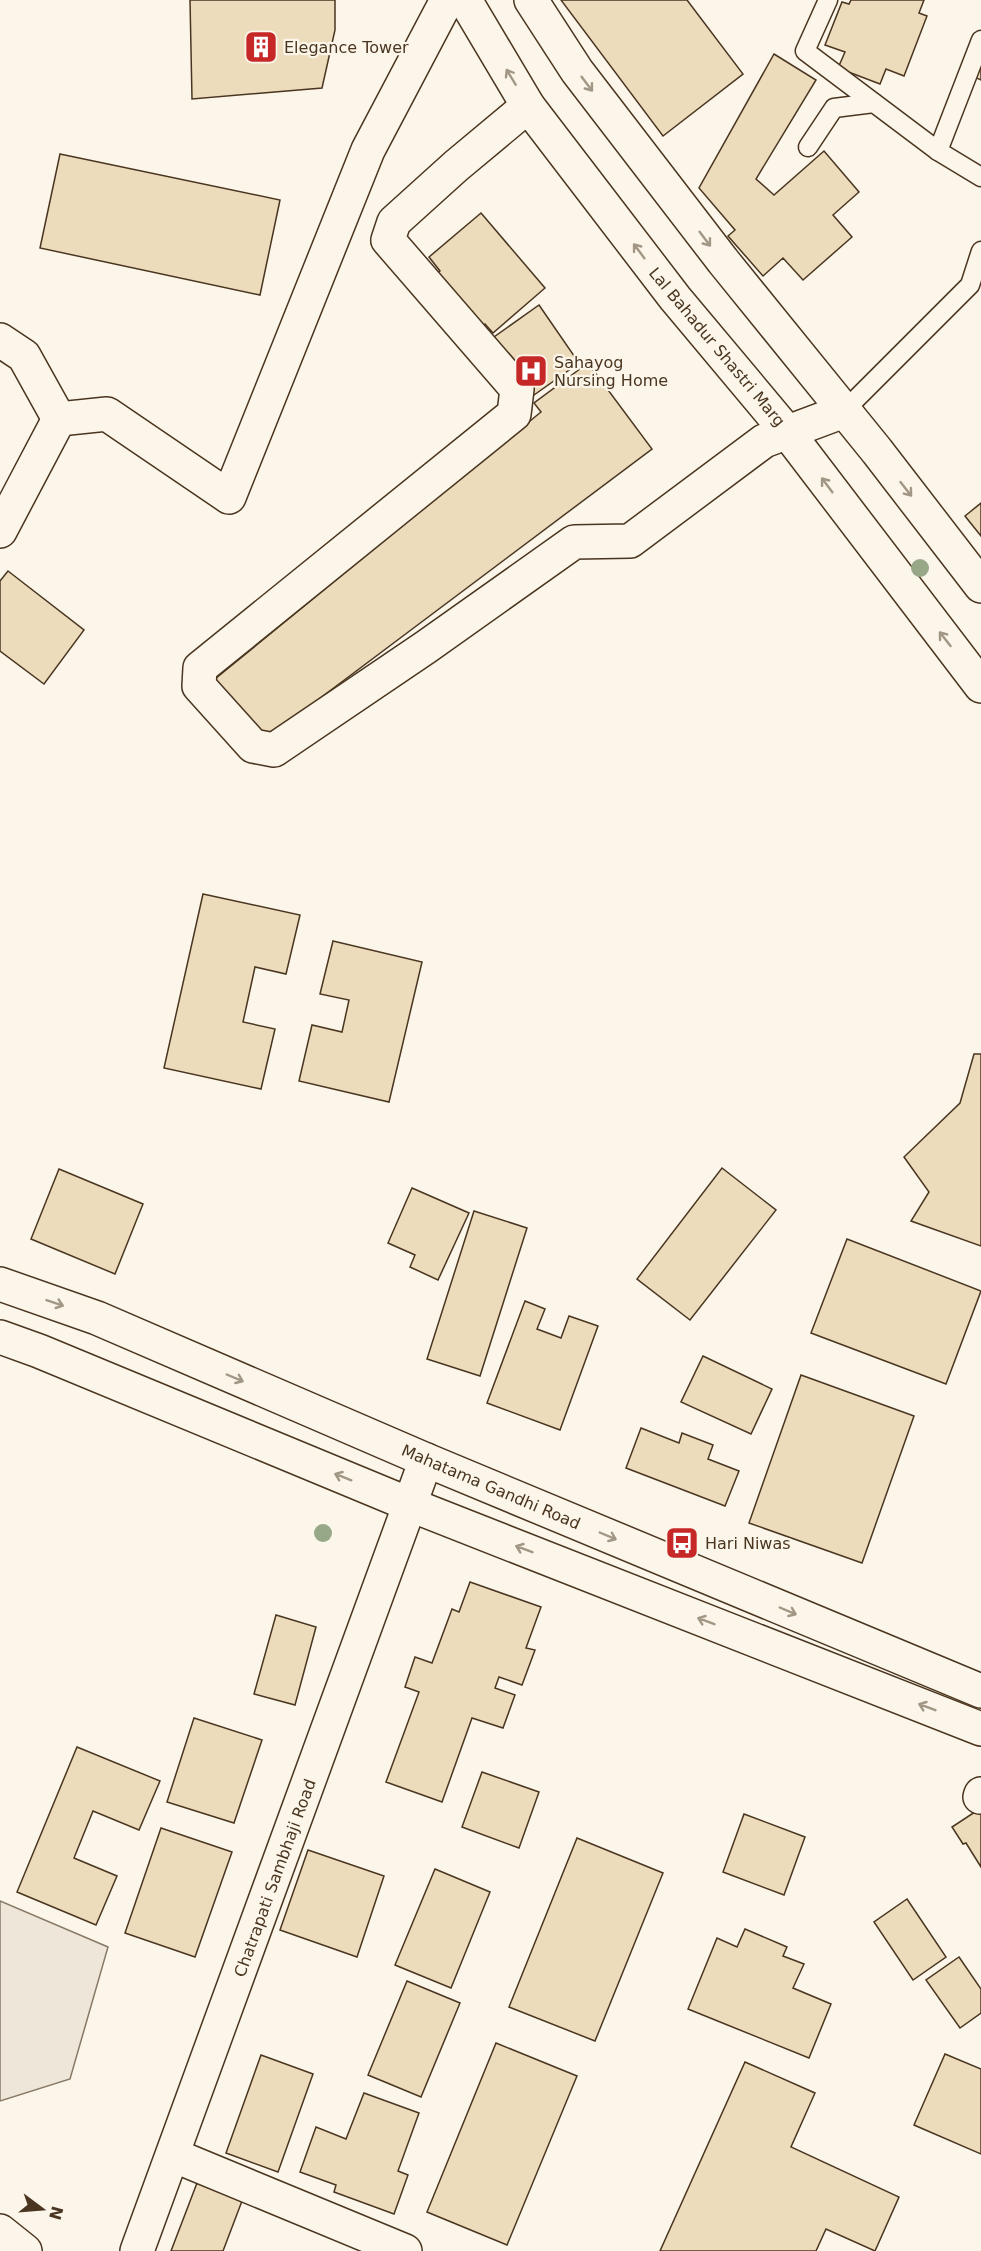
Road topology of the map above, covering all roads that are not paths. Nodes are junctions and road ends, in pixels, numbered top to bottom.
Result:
1 (447, 0) edge
2 (465, 0) edge
3 (531, 0) edge
4 (828, 0) edge
5 (981, 39) edge
6 (874, 103) junction
7 (528, 106) junction
8 (808, 147) dead end
9 (938, 151) junction
10 (981, 177) edge
11 (981, 251) edge
12 (0, 340) edge
13 (844, 411) junction
14 (59, 419) junction
15 (788, 433) junction
16 (0, 531) edge
17 (981, 586) edge
18 (981, 686) edge
19 (0, 1284) edge
20 (0, 1337) edge
21 (426, 1460) junction
22 (411, 1505) junction
23 (981, 1691) edge
24 (981, 1729) edge
25 (173, 2155) junction
26 (0, 2231) edge
27 (25, 2251) edge
28 (137, 2251) edge
29 (405, 2251) edge

1 - 14 street
7 -> 2 street, Lal Bahadur Shastri Marg
3 -> 13 street
4 - 6 lane
5 - 9 lane
6 - 8 lane
6 - 9 lane
15 -> 7 street, Lal Bahadur Shastri Marg
7 - 15 street
9 - 10 lane
11 - 13 lane
12 - 14 street
13 - 15 street
13 -> 17 street
14 - 16 street
18 -> 15 street, Lal Bahadur Shastri Marg
19 -> 21 street, Mahatama Gandhi Road
22 -> 20 street
21 - 22 street, Chatrapati Sambhaji Road
21 -> 23 street, Mahatama Gandhi Road
24 -> 22 street
22 - 25 street, Chatrapati Sambhaji Road
25 - 28 street, Chatrapati Sambhaji Road
25 - 29 street
26 - 27 street

